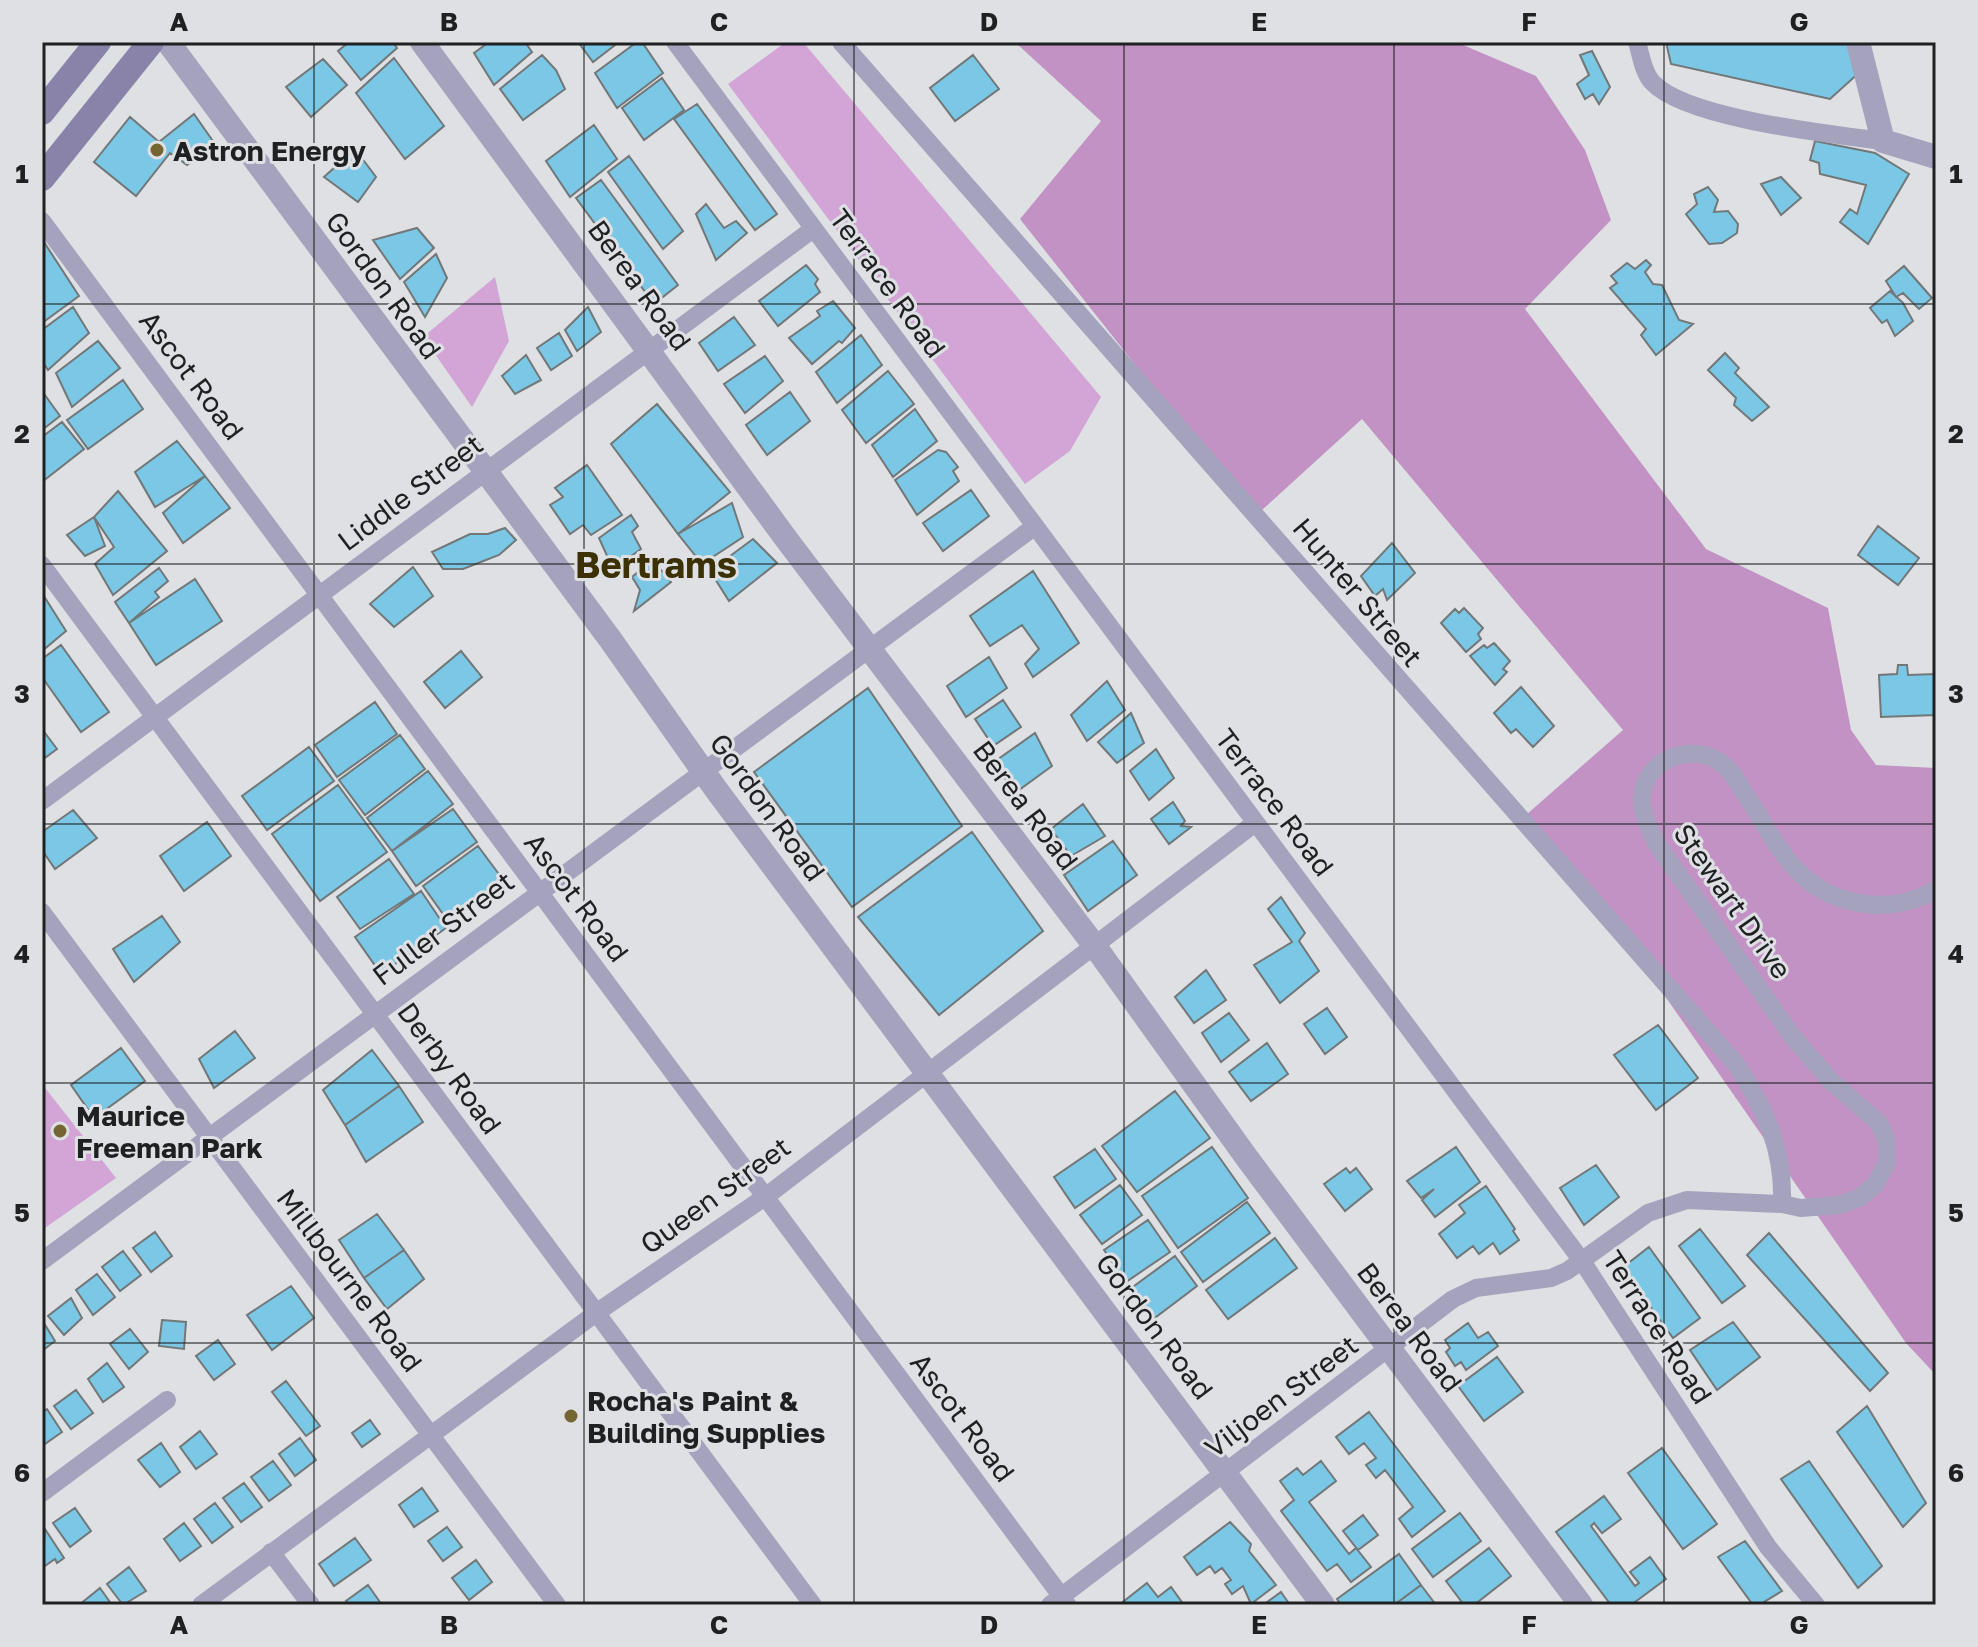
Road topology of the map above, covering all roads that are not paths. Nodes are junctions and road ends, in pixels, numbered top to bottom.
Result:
1 (98, 42) edge
2 (151, 42) edge
3 (168, 42) edge
4 (422, 42) edge
5 (675, 42) edge
6 (841, 42) edge
7 (1637, 42) edge
8 (1858, 42) edge
9 (42, 112) edge
10 (1883, 141) junction
11 (1936, 157) edge
12 (42, 178) edge
13 (42, 221) edge
14 (813, 229) junction
15 (650, 349) junction
16 (483, 472) junction
17 (1034, 527) junction
18 (42, 565) edge
19 (320, 595) junction
20 (871, 648) junction
21 (155, 718) junction
22 (704, 772) junction
23 (42, 801) edge
24 (1255, 823) junction
25 (1936, 889) edge
26 (538, 892) junction
27 (42, 912) edge
28 (1094, 945) junction
29 (376, 1014) junction
30 (925, 1072) junction
31 (207, 1137) junction
32 (765, 1197) junction
33 (1782, 1204) junction
34 (42, 1261) edge
35 (1582, 1261) junction
36 (596, 1313) junction
37 (1389, 1349) junction
38 (167, 1400) dead end
39 (431, 1436) junction
40 (1226, 1473) junction
41 (42, 1493) edge
42 (271, 1552) junction
43 (1059, 1602) edge
44 (201, 1605) edge
45 (311, 1605) edge
46 (557, 1605) edge
47 (813, 1605) edge
48 (1323, 1605) edge
49 (1581, 1605) edge
50 (1816, 1605) edge

1 - 9 main road
2 - 12 main road
3 - 16 street, Gordon Road
4 - 15 street, Berea Road
5 - 14 street, Terrace Road
6 - 33 street, Hunter Street
7 - 10 street
8 - 10 street
10 - 11 street
13 - 19 street, Ascot Road
14 - 15 street, Liddle Street
14 - 17 street, Terrace Road
15 - 16 street, Liddle Street
15 - 20 street, Berea Road
16 - 19 street, Liddle Street
16 - 22 street, Gordon Road
17 - 20 street, Fuller Street
17 - 24 street, Terrace Road
18 - 21 street, Derby Road
19 - 21 street, Liddle Street
19 - 26 street, Ascot Road
20 - 22 street, Fuller Street
20 - 28 street, Berea Road
21 - 23 street, Liddle Street
21 - 29 street, Derby Road
22 - 26 street, Fuller Street
22 - 30 street, Gordon Road
24 - 28 street, Queen Street
24 - 35 street, Terrace Road
25 - 33 street, Stewart Drive
26 - 29 street, Fuller Street
26 - 32 street, Ascot Road
27 - 31 street, Millbourne Road
28 - 30 street, Queen Street
28 - 37 street, Berea Road
29 - 31 street, Fuller Street
29 - 36 street, Derby Road
30 - 32 street, Queen Street
30 - 40 street, Gordon Road
31 - 34 street, Fuller Street
31 - 39 street, Millbourne Road
32 - 36 street, Queen Street
32 - 43 street, Ascot Road
33 - 35 street, Viljoen Street
35 - 37 street, Viljoen Street
35 - 50 street, Terrace Road
36 - 39 street, Queen Street
36 - 47 street, Derby Road
37 - 40 street, Viljoen Street
37 - 49 street, Berea Road
38 - 41 street
39 - 42 street, Queen Street
39 - 46 street, Millbourne Road
40 - 43 street, Viljoen Street
40 - 48 street, Gordon Road
42 - 44 street, Queen Street
42 - 45 street

